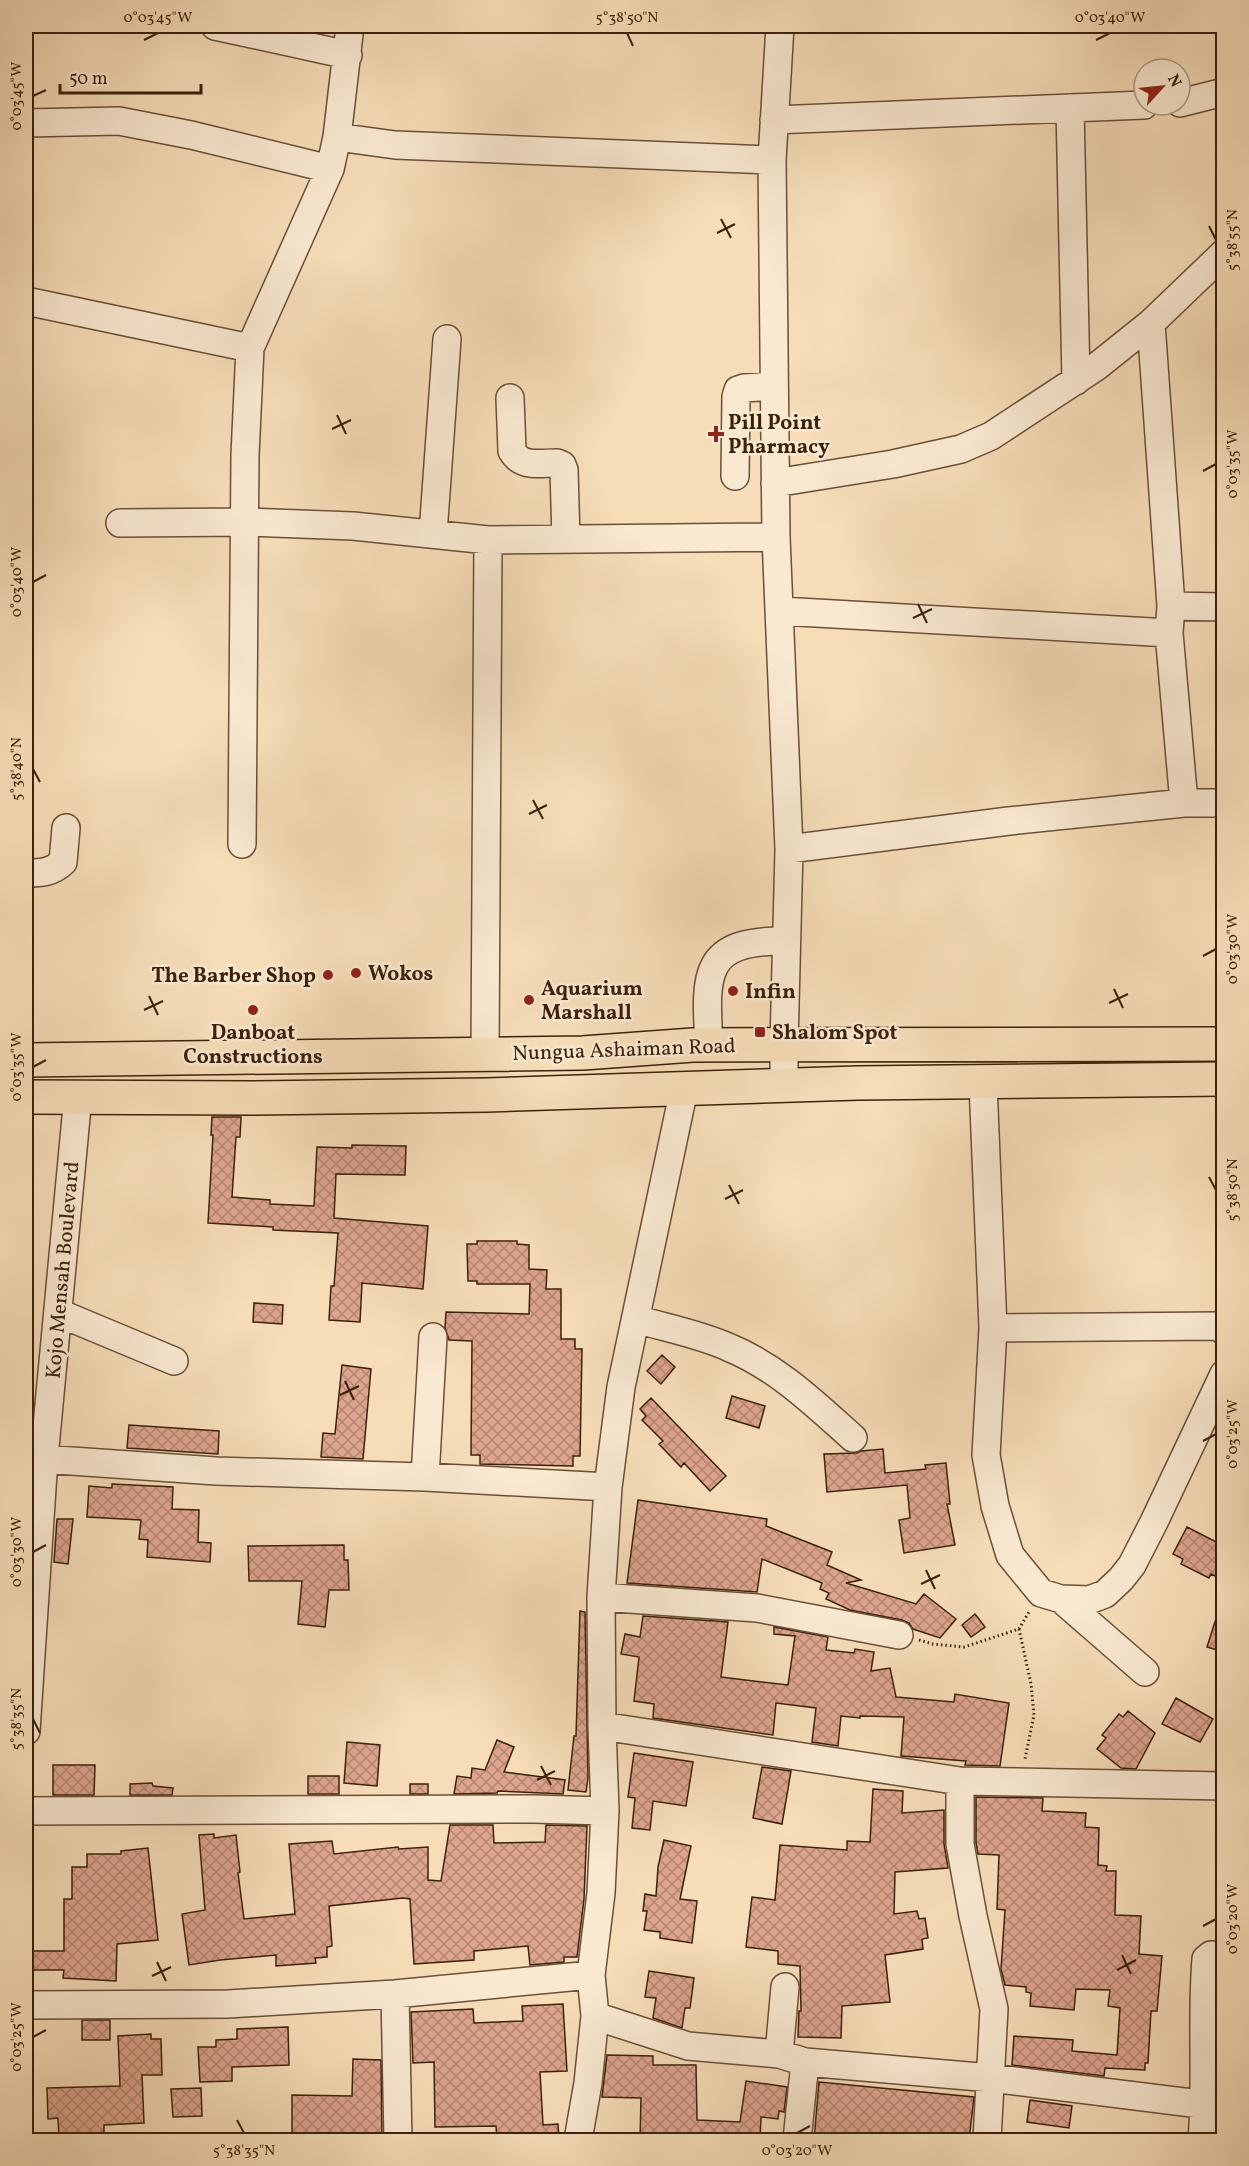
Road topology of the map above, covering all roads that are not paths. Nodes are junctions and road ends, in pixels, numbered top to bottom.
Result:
1 (215, 26) edge
2 (350, 26) edge
3 (780, 26) edge
4 (348, 55) junction
5 (1224, 92) edge
6 (1192, 100) edge
7 (1132, 105) edge
8 (1070, 108) junction
9 (774, 120) junction
10 (26, 123) edge
11 (337, 137) junction
12 (772, 160) junction
13 (330, 169) junction
14 (1224, 253) edge
15 (26, 301) edge
16 (1151, 323) junction
17 (447, 339) dead end
18 (250, 348) junction
19 (1076, 381) junction
20 (774, 386) junction
21 (510, 398) dead end
22 (735, 476) dead end
23 (775, 483) junction
24 (245, 522) junction
25 (120, 523) dead end
26 (433, 534) junction
27 (776, 537) junction
28 (566, 539) junction
29 (488, 540) junction
30 (1171, 606) junction
31 (1224, 607) edge
32 (781, 611) junction
33 (1169, 633) junction
34 (1224, 802) edge
35 (1184, 803) junction
36 (66, 828) dead end
37 (242, 844) dead end
38 (789, 849) junction
39 (26, 873) edge
40 (786, 941) junction
41 (784, 1044) junction
42 (1224, 1044) edge
43 (709, 1045) junction
44 (485, 1054) junction
45 (26, 1060) edge
46 (1224, 1079) edge
47 (983, 1083) junction
48 (784, 1085) junction
49 (684, 1089) junction
50 (78, 1096) junction
51 (26, 1097) edge
52 (59, 1313) junction
53 (636, 1319) junction
54 (993, 1328) junction
55 (1224, 1331) edge
56 (433, 1337) dead end
57 (174, 1362) dead end
58 (1224, 1374) edge
59 (853, 1438) dead end
60 (35, 1458) edge
61 (425, 1477) junction
62 (608, 1487) junction
63 (602, 1597) junction
64 (1061, 1599) junction
65 (899, 1635) road end
66 (1144, 1672) dead end
67 (602, 1726) junction
68 (26, 1731) edge
69 (960, 1781) junction
70 (1224, 1786) edge
71 (26, 1811) edge
72 (605, 1811) junction
73 (1224, 1956) edge
74 (591, 1975) junction
75 (785, 1987) dead end
76 (395, 1994) junction
77 (26, 2005) edge
78 (595, 2016) junction
79 (779, 2054) junction
80 (805, 2062) junction
81 (991, 2078) junction
82 (1214, 2106) edge
83 (398, 2140) edge
84 (578, 2140) edge
85 (797, 2140) edge
86 (987, 2140) edge
87 (1202, 2140) edge

1 - 4 street
2 - 4 street
3 - 9 street
4 - 11 street
5 - 6 street
7 - 8 street
8 - 9 street
8 - 19 street
9 - 12 street
10 - 13 street
11 - 12 street
11 - 13 street
12 - 20 street
13 - 18 street
14 - 16 street
15 - 18 street
16 - 19 street
16 - 30 street
17 - 26 street
18 - 24 street
19 - 23 street
20 - 22 street
20 - 23 street
21 - 28 street
23 - 27 street
24 - 25 street
24 - 26 street
24 - 37 street
26 - 29 street
27 - 28 street
27 - 32 street
28 - 29 street
29 - 44 street
30 - 31 street
30 - 33 street
32 - 33 street
32 - 38 street
33 - 35 street
34 - 35 street
35 - 38 street
36 - 39 street
38 - 40 street
40 - 41 street
40 - 43 street
41 - 42 main road, Nungua Ashaiman Road
41 - 43 main road, Nungua Ashaiman Road
41 - 48 street
43 - 44 main road, Nungua Ashaiman Road
44 - 45 main road, Nungua Ashaiman Road
46 - 47 main road, Nungua Ashaiman Road
47 - 48 main road, Nungua Ashaiman Road
47 - 54 street
48 - 49 main road, Nungua Ashaiman Road
49 - 50 main road, Nungua Ashaiman Road
49 - 53 street
50 - 51 main road, Nungua Ashaiman Road
50 - 52 street, Kojo Mensah Boulevard
52 - 57 street
52 - 60 street, Kojo Mensah Boulevard
53 - 59 street
53 - 62 street
54 - 55 street
54 - 64 street
56 - 61 street
58 - 64 street
60 - 61 street
60 - 68 street, Kojo Mensah Boulevard
61 - 62 street
62 - 63 street
63 - 65 street
63 - 67 street
64 - 66 street
67 - 69 street
67 - 72 street
69 - 70 street
69 - 81 street
71 - 72 street
72 - 74 street
73 - 82 street
74 - 76 street
74 - 78 street
75 - 79 street
76 - 77 street
76 - 83 street
78 - 79 street
78 - 84 street
79 - 80 street
80 - 81 street
80 - 85 street
81 - 82 street
81 - 86 street
82 - 87 street

